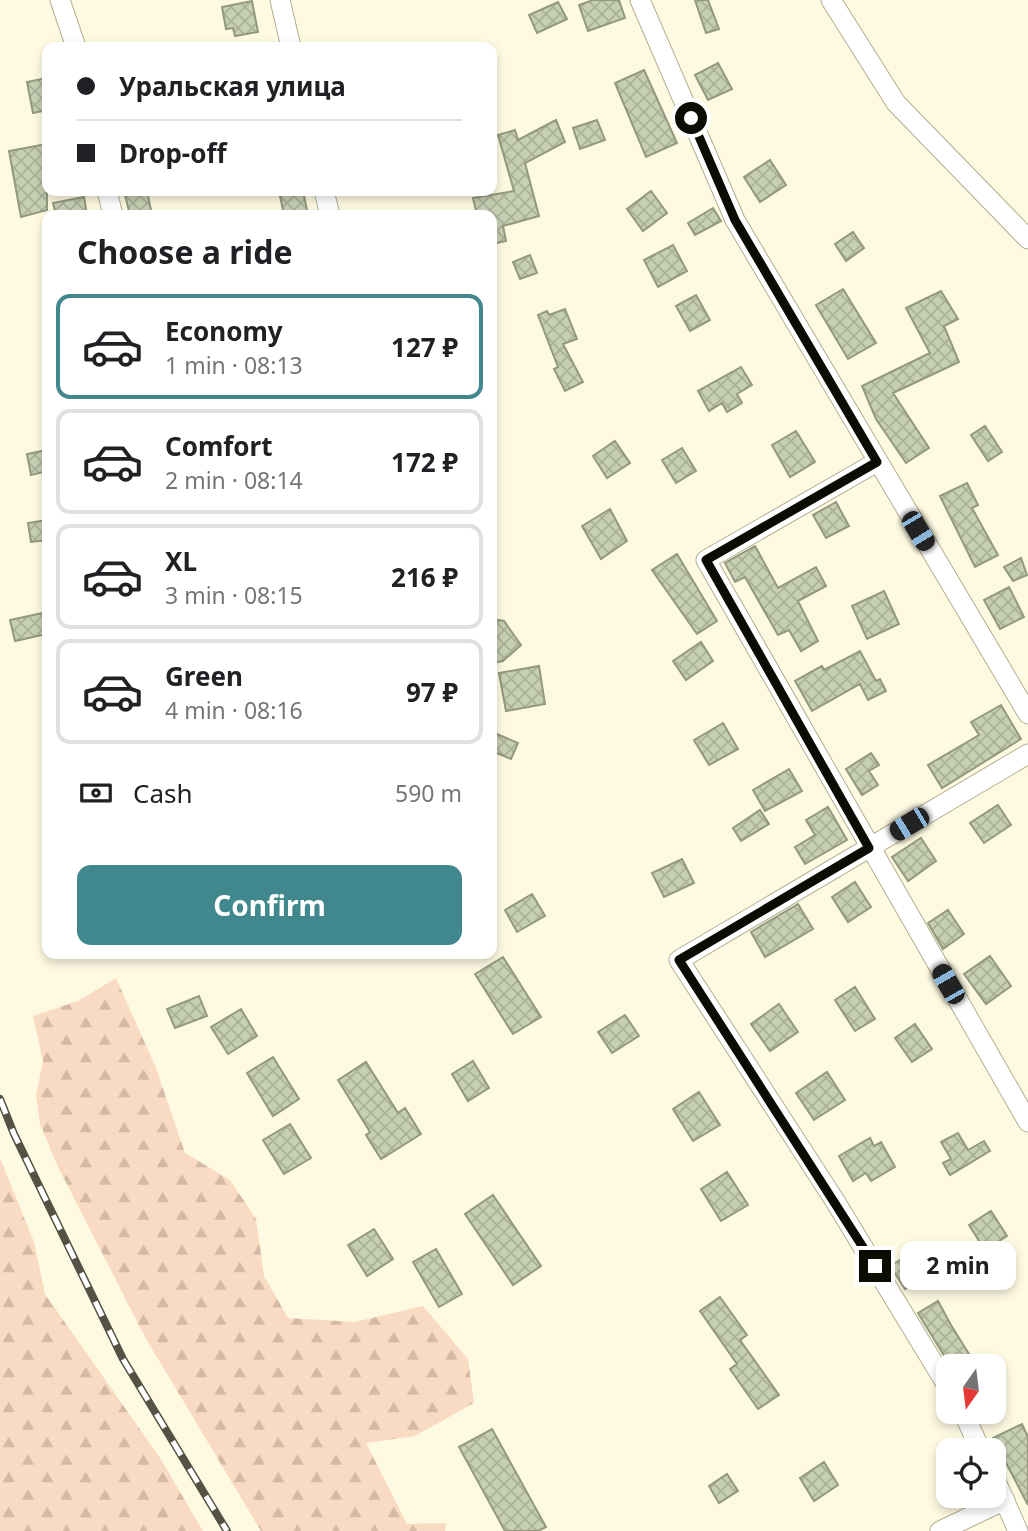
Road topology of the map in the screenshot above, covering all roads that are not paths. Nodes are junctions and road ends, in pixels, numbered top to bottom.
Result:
1 (60, 0) edge
2 (280, 0) edge
3 (640, 0) edge
4 (831, 0) edge
5 (74, 42) edge
6 (290, 42) edge
7 (1028, 239) edge
8 (877, 462) junction
9 (1028, 714) edge
10 (1028, 754) edge
11 (869, 848) junction
12 (1028, 1122) edge
13 (936, 1367) edge
14 (1006, 1502) edge
15 (988, 1508) edge
16 (940, 1531) edge
17 (1018, 1531) edge

1 - 5 street
2 - 6 street
3 - 8 street
4 - 7 street
8 - 9 street
8 - 11 street
10 - 11 street
11 - 12 street
11 - 13 street
14 - 17 street
15 - 16 street

